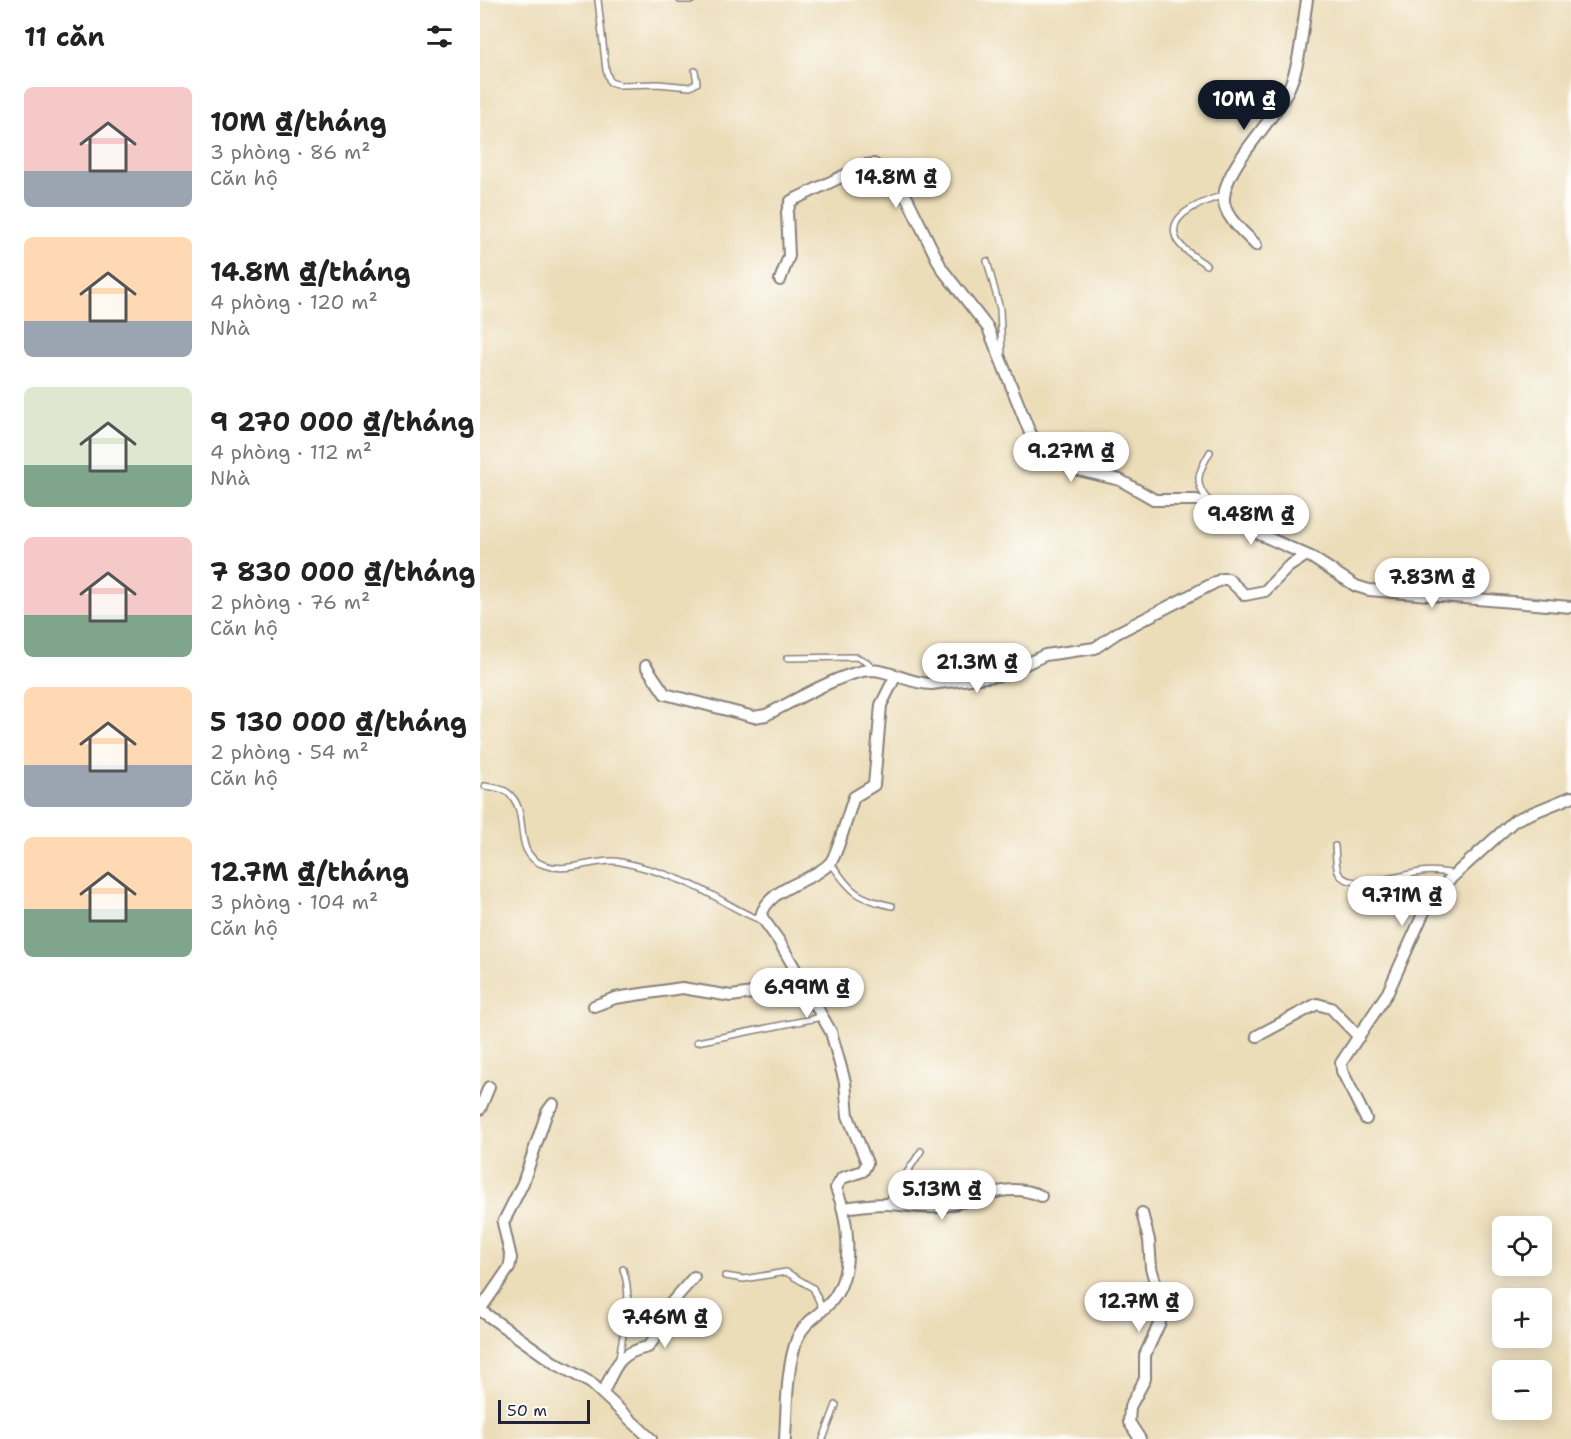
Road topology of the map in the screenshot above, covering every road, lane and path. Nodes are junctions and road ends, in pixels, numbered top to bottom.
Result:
1 (598, 0) edge
2 (680, 0) edge
3 (692, 0) edge
4 (1307, 0) edge
5 (695, 71) dead end
6 (1224, 195) junction
7 (1256, 245) dead end
8 (987, 261) dead end
9 (1206, 265) dead end
10 (780, 280) dead end
11 (1003, 362) junction
12 (1210, 452) dead end
13 (1215, 506) junction
14 (1305, 556) junction
15 (1571, 607) edge
16 (787, 658) dead end
17 (645, 666) dead end
18 (875, 670) junction
19 (896, 677) junction
20 (485, 786) dead end
21 (1571, 797) edge
22 (1335, 846) dead end
23 (831, 862) junction
24 (1454, 874) junction
25 (892, 906) dead end
26 (762, 921) junction
27 (804, 986) junction
28 (594, 1006) dead end
29 (822, 1017) junction
30 (1257, 1036) dead end
31 (1359, 1038) junction
32 (697, 1042) dead end
33 (489, 1087) dead end
34 (553, 1104) dead end
35 (480, 1109) edge
36 (1366, 1119) dead end
37 (921, 1151) dead end
38 (1041, 1196) dead end
39 (886, 1204) junction
40 (844, 1208) junction
41 (1142, 1213) dead end
42 (623, 1269) dead end
43 (694, 1276) dead end
44 (725, 1276) dead end
45 (822, 1308) junction
46 (480, 1310) edge
47 (619, 1360) junction
48 (603, 1392) junction
49 (836, 1405) dead end
50 (651, 1439) edge
51 (785, 1439) edge
52 (823, 1439) edge
53 (1140, 1439) edge

1 - 5 lane
2 - 3 lane
4 - 6 street
6 - 7 street
6 - 9 lane
8 - 11 lane
10 - 11 street
11 - 13 street
12 - 13 lane
13 - 14 street
14 - 15 street
14 - 19 street
16 - 18 lane
17 - 18 street
18 - 19 street
19 - 23 street
20 - 26 lane
21 - 24 street
22 - 24 lane
23 - 25 lane
23 - 26 street
24 - 31 street
26 - 27 street
27 - 28 street
27 - 29 street
29 - 32 lane
29 - 40 street
30 - 31 street
31 - 36 street
33 - 35 street
34 - 46 street
37 - 39 lane
38 - 39 street
39 - 40 street
40 - 45 street
41 - 53 street
42 - 47 lane
43 - 47 street
44 - 45 lane
45 - 51 street
46 - 48 street
47 - 48 street
48 - 50 street
49 - 52 lane

